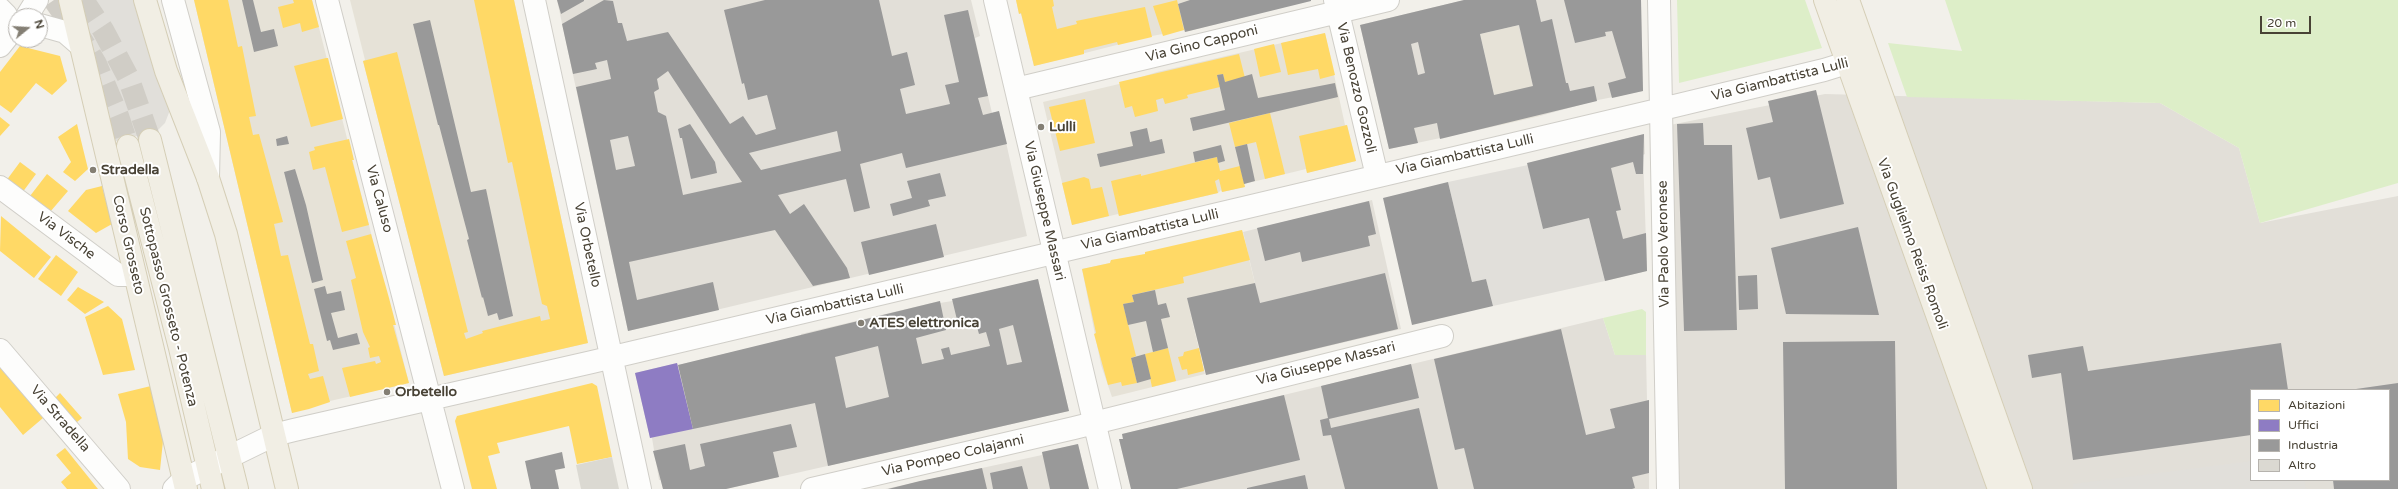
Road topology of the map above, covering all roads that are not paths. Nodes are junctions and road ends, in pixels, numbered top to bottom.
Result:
1 (37, 0) edge
2 (70, 0) edge
3 (145, 0) edge
4 (174, 0) edge
5 (327, 0) edge
6 (534, 0) edge
7 (995, 0) edge
8 (1388, 0) edge
9 (1659, 0) edge
10 (1825, 0) edge
11 (1848, 0) edge
12 (1337, 6) edge
13 (0, 8) edge
14 (31, 8) edge
15 (8, 18) edge
16 (48, 27) edge
17 (80, 45) junction
18 (1858, 60) junction
19 (1016, 89) junction
20 (1662, 109) junction
21 (150, 140) tunnel mouth
22 (128, 146) tunnel mouth
23 (1376, 176) junction
24 (208, 178) junction
25 (0, 187) edge
26 (1054, 253) junction
27 (134, 275) junction
28 (1442, 336) dead end
29 (0, 350) edge
30 (611, 358) junction
31 (431, 398) junction
32 (1094, 422) junction
33 (274, 435) junction
34 (229, 457) junction
35 (208, 468) junction
36 (181, 486) edge
37 (119, 489) edge
38 (213, 489) edge
39 (237, 489) edge
40 (287, 489) edge
41 (453, 489) edge
42 (640, 489) edge
43 (812, 489) edge
44 (1110, 489) edge
45 (1668, 489) edge
46 (1999, 489) edge
47 (2021, 489) edge

1 - 14 street
2 - 17 main road, Corso Grosseto
3 - 24 main road
4 - 24 street
5 - 31 street, Via Caluso
6 - 30 street, Via Orbetello
7 - 19 street, Via Giuseppe Massari
8 - 12 street, Via Gino Capponi
9 - 20 street, Via Paolo Veronese
10 - 18 main road, Via Guglielmo Reiss Romoli
11 - 18 main road, Via Guglielmo Reiss Romoli
12 - 19 street, Via Gino Capponi
12 - 23 street, Via Benozzo Gozzoli
13 - 15 street
16 - 17 street
17 - 27 main road, Corso Grosseto
18 - 20 street, Via Giambattista Lulli
18 - 46 main road, Via Guglielmo Reiss Romoli
18 - 47 main road, Via Guglielmo Reiss Romoli
19 - 26 street, Via Giuseppe Massari
20 - 23 street, Via Giambattista Lulli
20 - 45 street, Via Paolo Veronese
21 - 34 main road, Sottopasso Grosseto - Potenza
22 - 35 main road, Sottopasso Grosseto - Potenza
23 - 26 street, Via Giambattista Lulli
24 - 33 main road
25 - 27 street, Via Vische
26 - 30 street, Via Giambattista Lulli
26 - 32 street, Via Giuseppe Massari
27 - 36 main road, Corso Grosseto
28 - 32 street, Via Giuseppe Massari
29 - 37 street, Via Stradella
30 - 31 street, Via Giambattista Lulli
30 - 42 street, Via Orbetello
31 - 33 street, Via Giambattista Lulli
31 - 41 street
32 - 43 street, Via Pompeo Colajanni
32 - 44 street, Via Giuseppe Massari
33 - 34 street, Via Giambattista Lulli
33 - 40 main road
34 - 35 street, Via Giambattista Lulli
34 - 39 main road
35 - 36 street, Via Giambattista Lulli
35 - 38 main road

